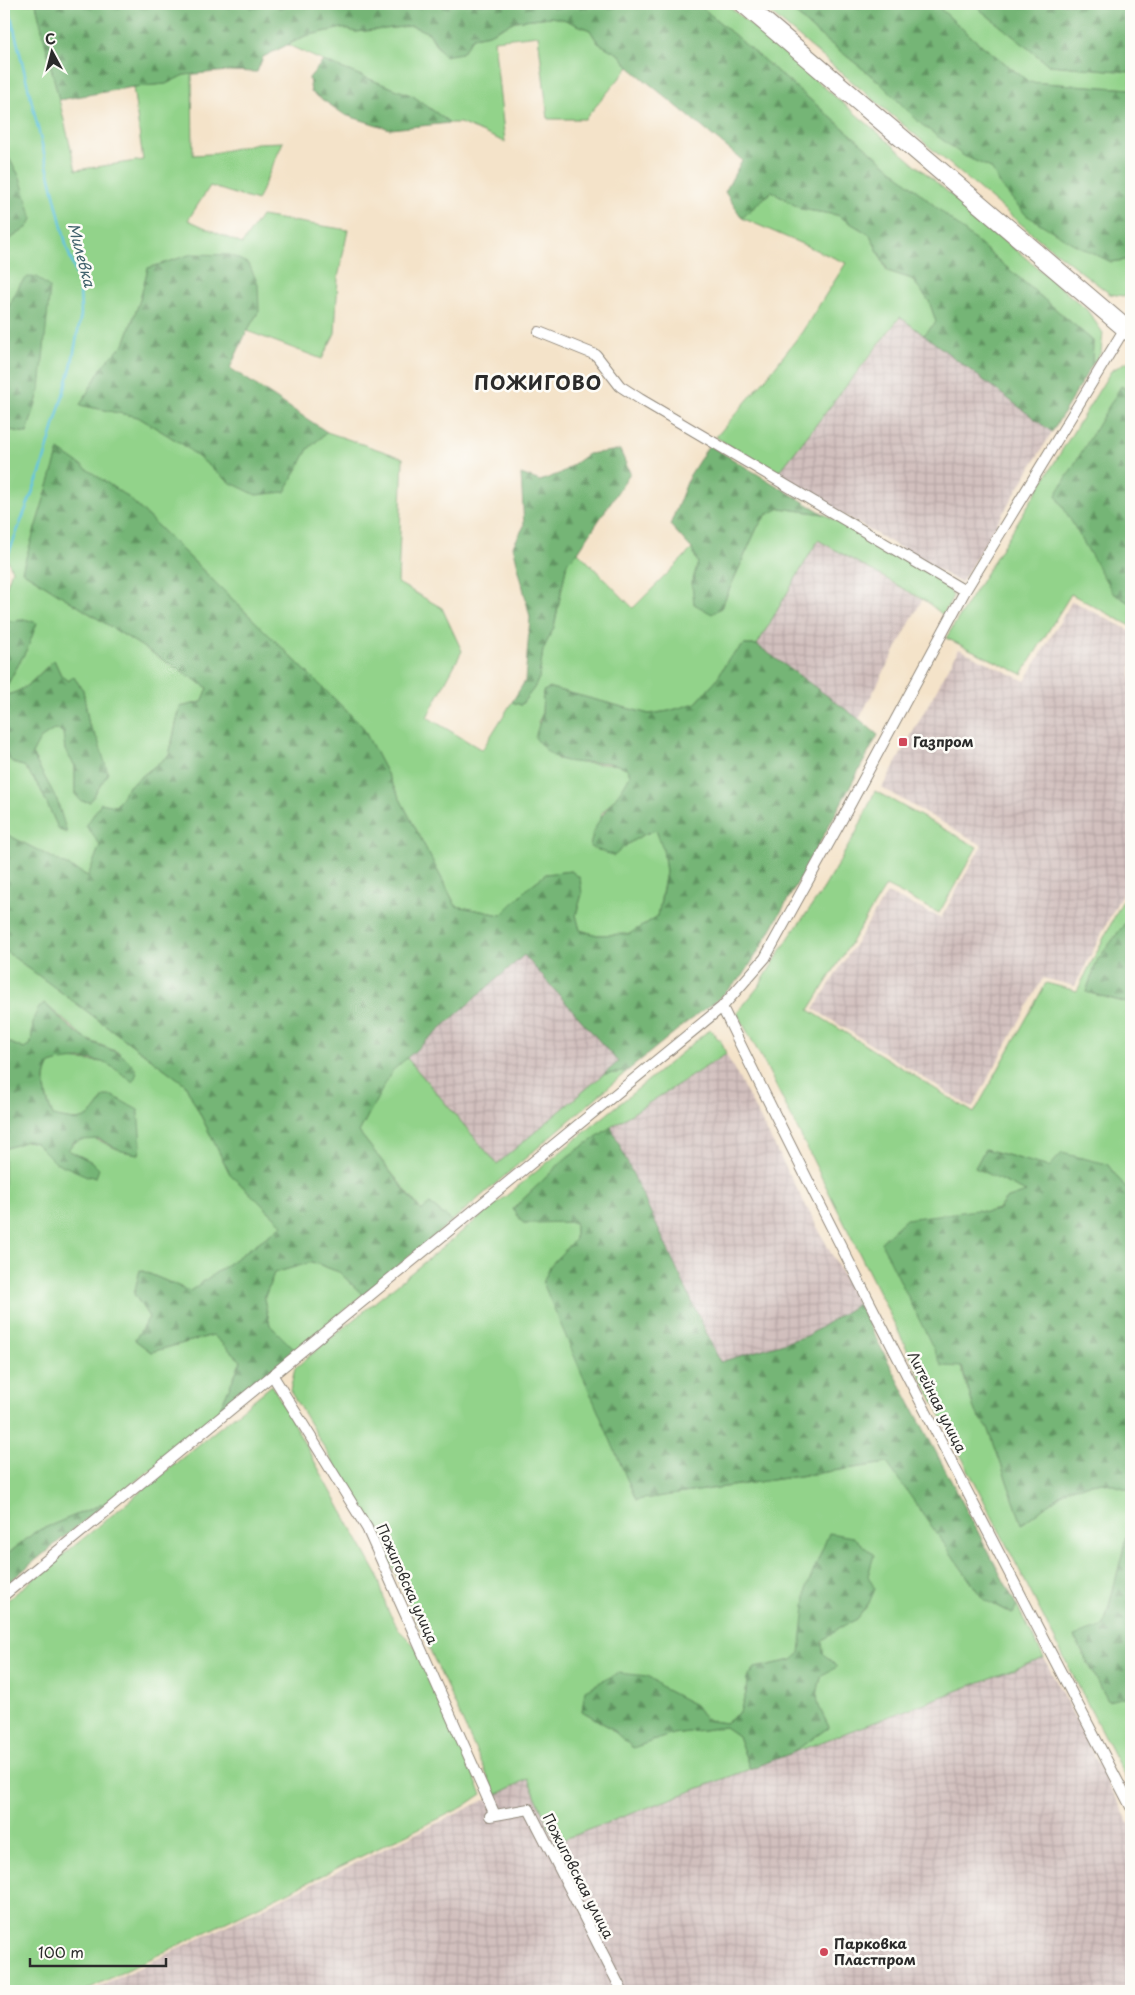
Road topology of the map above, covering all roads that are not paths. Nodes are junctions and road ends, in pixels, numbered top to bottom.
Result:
1 (744, 4) edge
2 (1128, 330) edge
3 (539, 332) dead end
4 (965, 590) junction
5 (722, 1007) junction
6 (273, 1376) junction
7 (4, 1595) edge
8 (1131, 1807) edge
9 (492, 1816) joint
10 (622, 1991) edge

1 - 2 highway
2 - 4 street
3 - 4 street
4 - 5 street
5 - 6 street
5 - 8 street, Литейная улица
6 - 7 street
6 - 9 street, Пожиговска улица
9 - 10 street, Пожиговская улица

